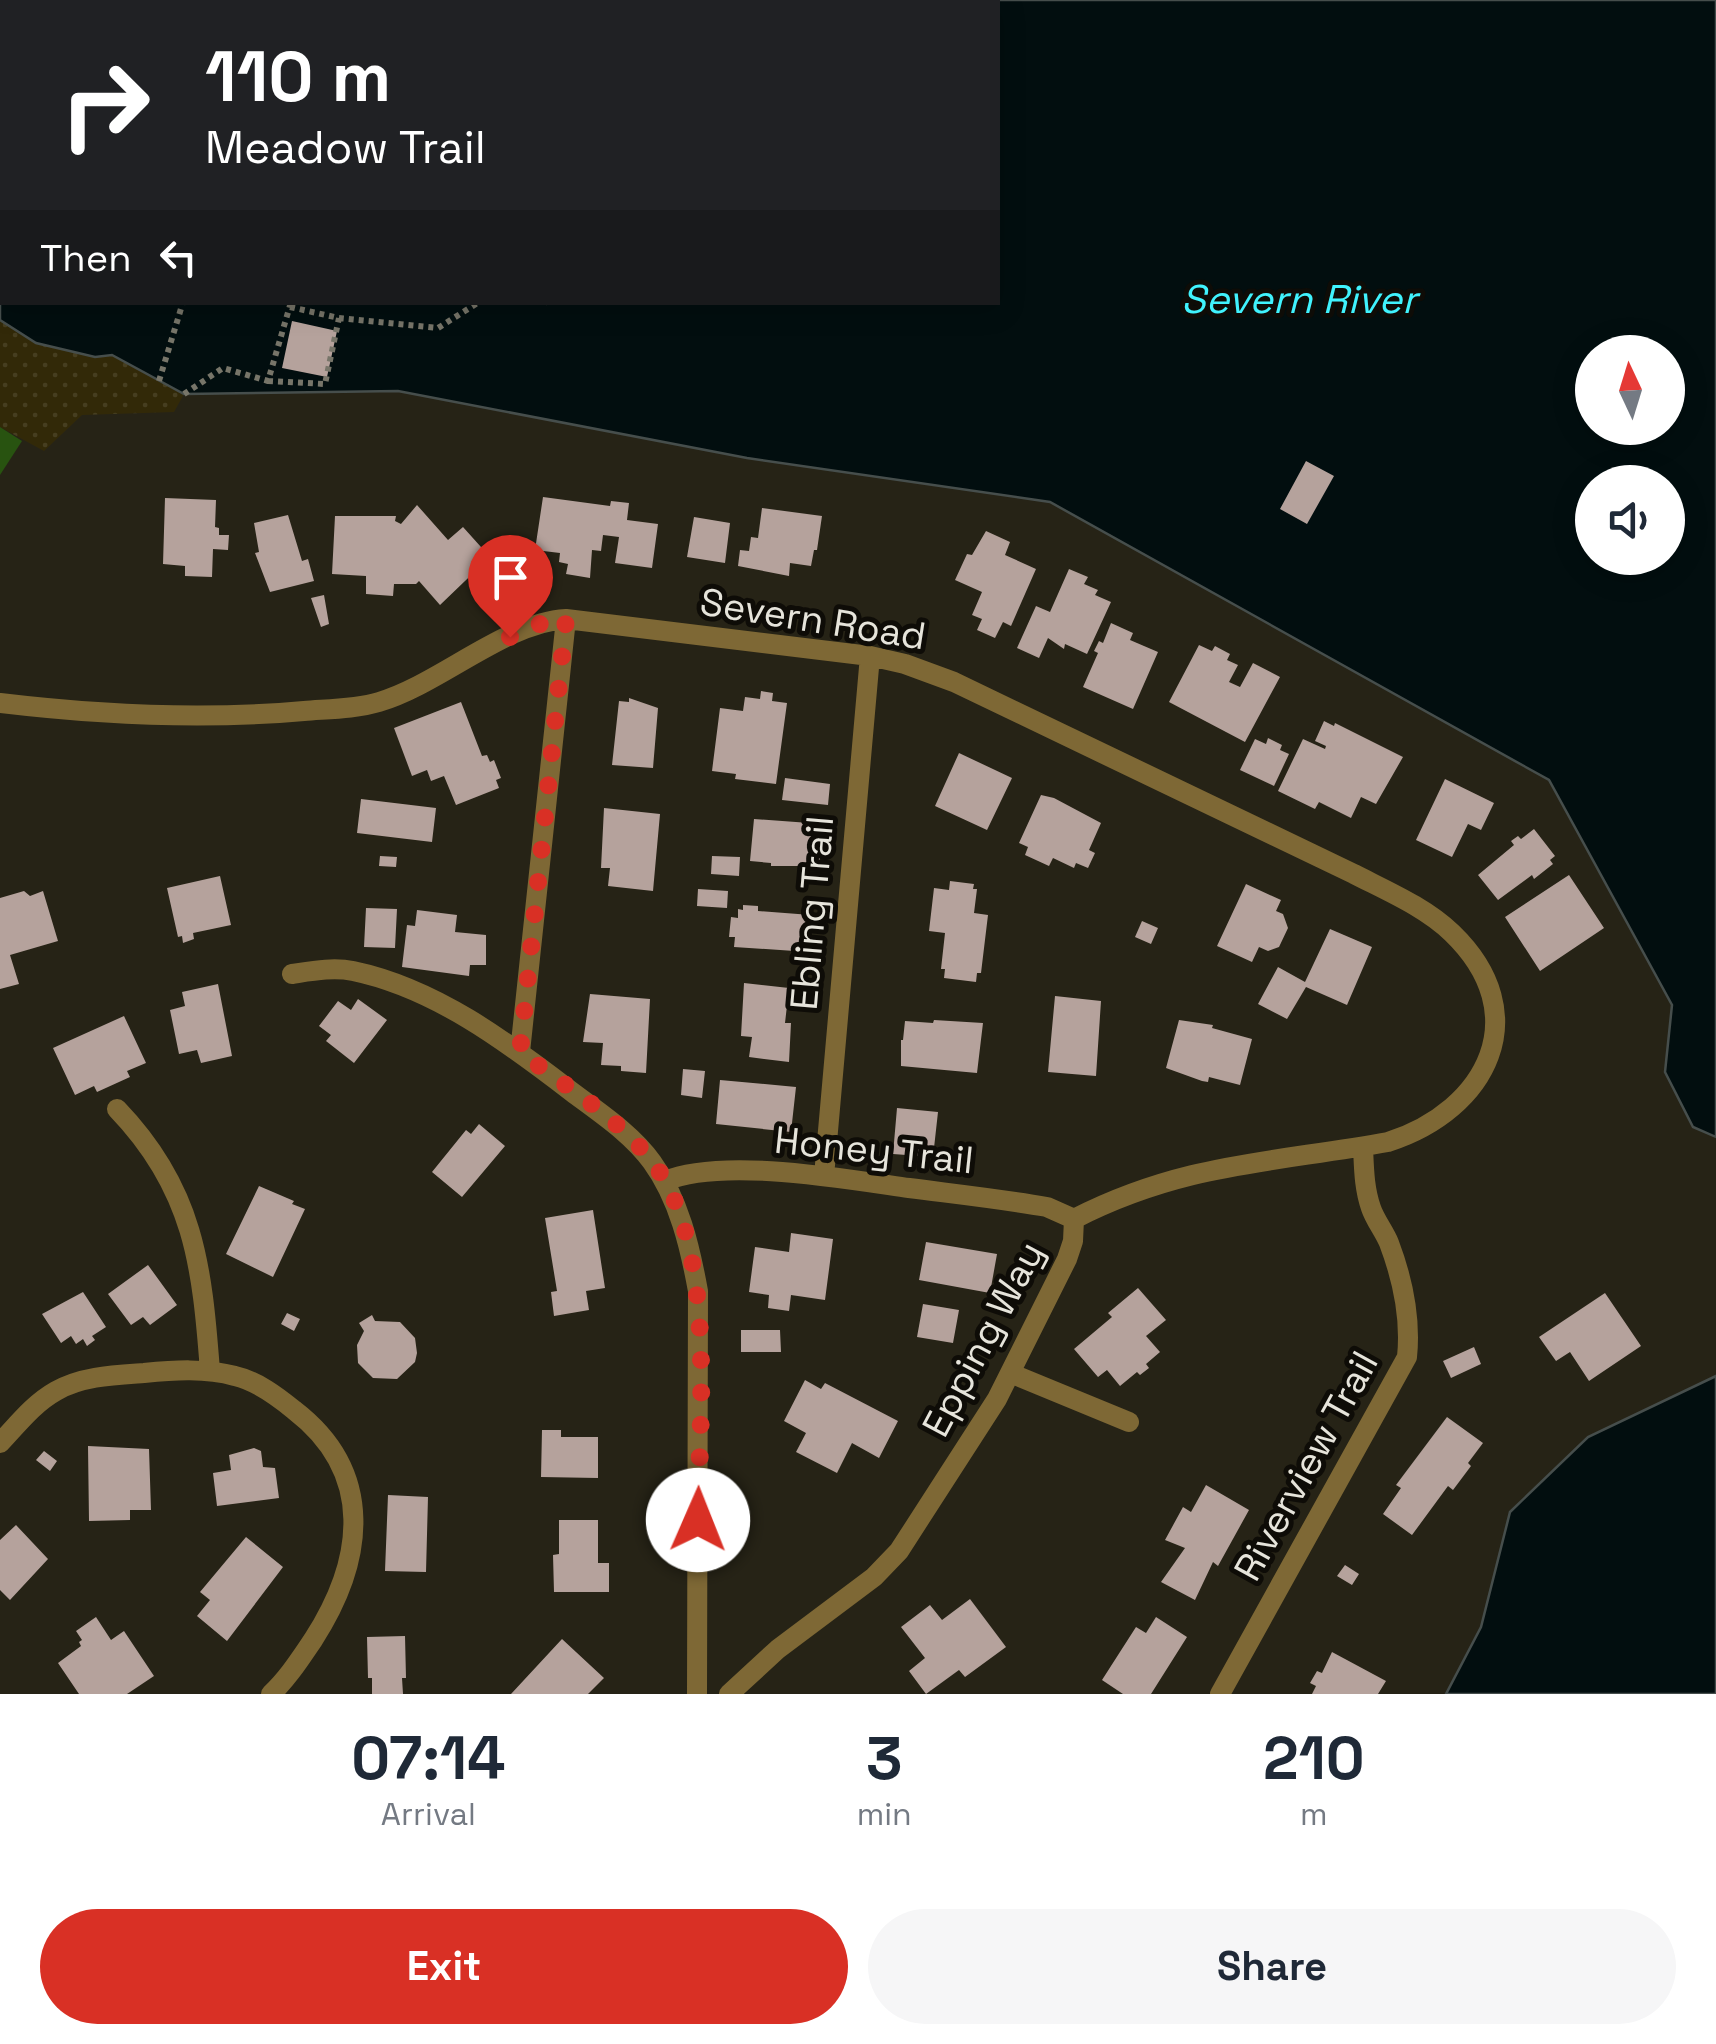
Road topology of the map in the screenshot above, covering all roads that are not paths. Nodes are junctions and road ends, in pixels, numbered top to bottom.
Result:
1 (566, 619) junction
2 (870, 656) junction
3 (0, 703) edge
4 (292, 974) dead end
5 (520, 1052) junction
6 (116, 1109) dead end
7 (1363, 1147) junction
8 (824, 1176) junction
9 (665, 1182) junction
10 (1074, 1218) junction
11 (210, 1371) junction
12 (1010, 1372) junction
13 (1129, 1422) dead end
14 (0, 1443) edge
15 (271, 1694) edge
16 (696, 1694) edge
17 (729, 1694) edge
18 (1220, 1694) edge

1 - 2 street, Severn Road
1 - 3 street, Severn Road
1 - 5 street
2 - 7 street, Severn Road
2 - 8 street, Ebling Trail
4 - 5 street
5 - 9 street
6 - 11 street
7 - 10 street, Epping Way
7 - 18 street, Riverview Trail
8 - 9 street, Honey Trail
8 - 10 street, Honey Trail
9 - 16 street
10 - 12 street, Epping Way
11 - 14 street
11 - 15 street
12 - 13 street
12 - 17 street, Epping Way

